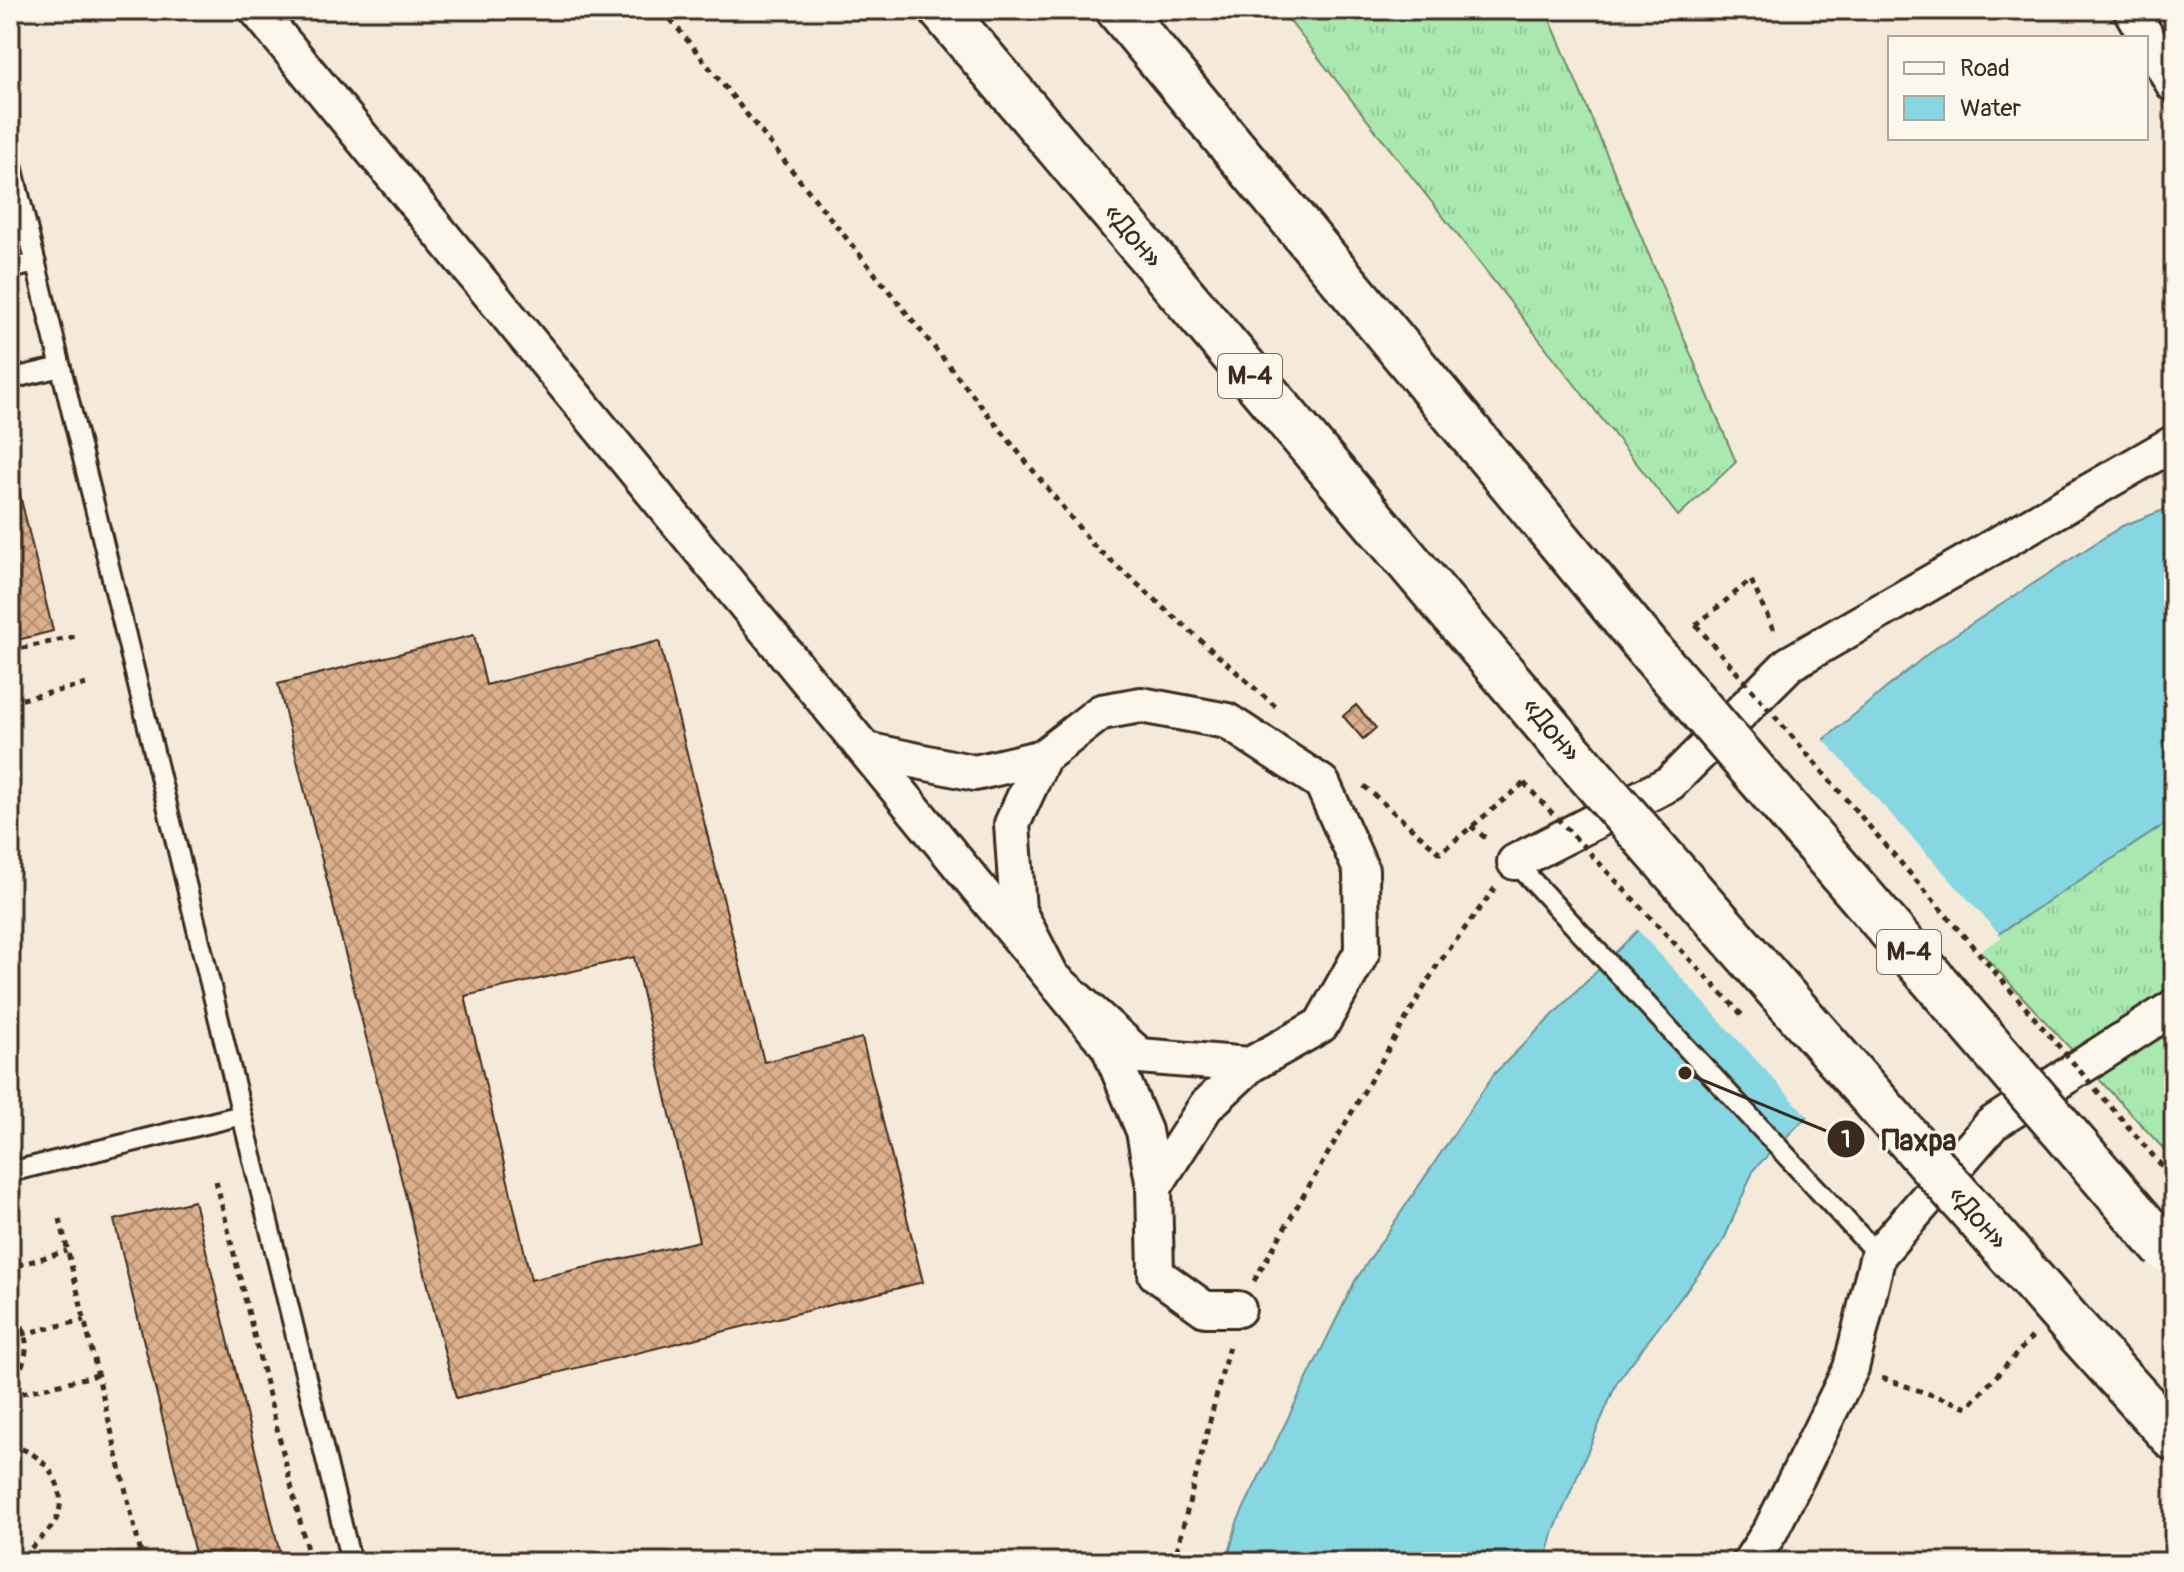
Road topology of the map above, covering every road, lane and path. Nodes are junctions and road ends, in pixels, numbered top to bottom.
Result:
1 (257, 10) edge
2 (663, 10) edge
3 (942, 10) edge
4 (1119, 10) edge
5 (2131, 10) edge
6 (2146, 36) edge
7 (2148, 40) edge
8 (2174, 85) edge
9 (10, 157) edge
10 (36, 263) junction
11 (10, 269) edge
12 (61, 367) junction
13 (10, 379) edge
14 (2174, 443) edge
15 (76, 636) dead end
16 (10, 651) edge
17 (1789, 664) junction
18 (87, 684) dead end
19 (10, 702) edge
20 (1278, 709) dead end
21 (866, 750) junction
22 (1043, 757) junction
23 (1359, 781) dead end
24 (1524, 783) dead end
25 (1515, 862) junction
26 (1052, 977) junction
27 (2174, 1007) edge
28 (1250, 1065) junction
29 (242, 1115) junction
30 (10, 1172) edge
31 (2174, 1180) edge
32 (216, 1181) dead end
33 (1154, 1187) junction
34 (60, 1219) dead end
35 (67, 1251) junction
36 (2169, 1254) edge
37 (1878, 1255) junction
38 (10, 1275) edge
39 (10, 1305) edge
40 (1238, 1309) junction
41 (84, 1320) junction
42 (2054, 1327) junction
43 (25, 1334) junction
44 (10, 1337) edge
45 (1851, 1368) junction
46 (97, 1375) junction
47 (10, 1382) edge
48 (10, 1396) edge
49 (2174, 1438) edge
50 (10, 1446) edge
51 (19, 1562) edge
52 (143, 1562) edge
53 (310, 1562) edge
54 (351, 1562) edge
55 (1174, 1562) edge
56 (1750, 1562) edge

1 - 21 street
2 - 20 path
3 - 42 highway, «Дон» / М-4, bridge
4 - 36 highway, М-4, bridge
5 - 6 street
7 - 8 street
9 - 10 lane
10 - 11 lane
10 - 12 lane
12 - 13 lane
12 - 29 lane
14 - 17 street
15 - 16 path
17 - 25 street
17 - 31 path, bridge
18 - 19 path
21 - 22 street
21 - 26 street
22 - 26 street
22 - 28 street
23 - 24 path
25 - 37 lane
25 - 40 path
26 - 28 street
26 - 33 street
27 - 37 street
28 - 33 street
29 - 30 lane
29 - 54 lane
32 - 53 path
33 - 40 street
34 - 35 path
35 - 38 path
35 - 41 path
37 - 45 street
39 - 43 path
40 - 55 path
41 - 43 path
41 - 46 path
42 - 45 path
42 - 49 highway, «Дон» / М-4
43 - 44 path
43 - 47 path
45 - 56 street
46 - 48 path
46 - 52 path
50 - 51 path

